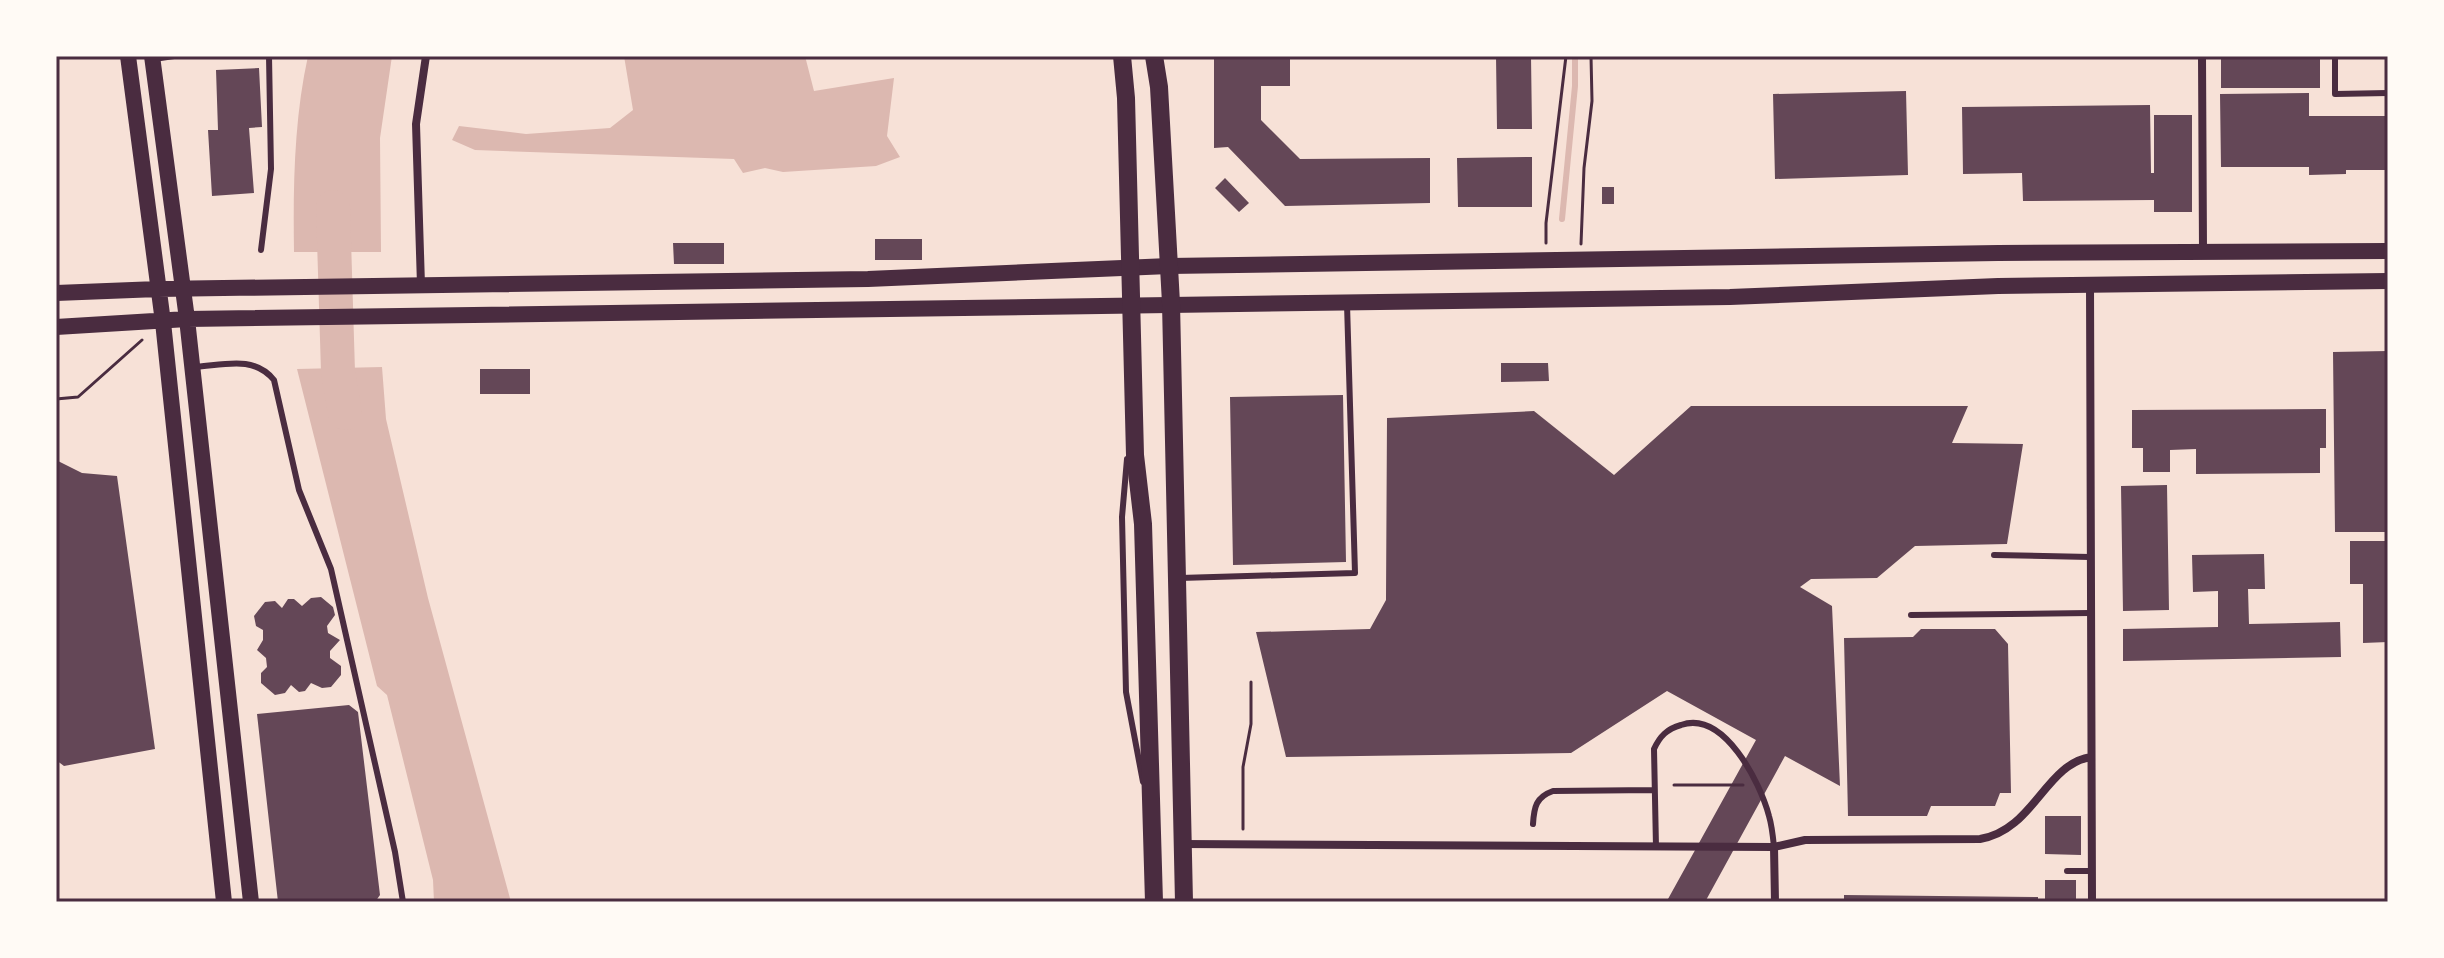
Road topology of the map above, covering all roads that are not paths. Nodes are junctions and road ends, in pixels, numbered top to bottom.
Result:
1 (128, 56) edge
2 (174, 56) edge
3 (269, 56) edge
4 (426, 56) edge
5 (1122, 56) edge
6 (1154, 56) edge
7 (2202, 56) edge
8 (2335, 56) edge
9 (152, 58) edge
10 (2388, 93) edge
11 (261, 250) dead end
12 (2203, 251) junction
13 (2388, 251) edge
14 (1169, 266) junction
15 (1131, 269) junction
16 (2388, 281) edge
17 (2090, 285) junction
18 (421, 286) junction
19 (183, 288) junction
20 (158, 289) junction
21 (56, 293) edge
22 (1347, 302) junction
23 (1171, 303) junction
24 (1132, 305) junction
25 (187, 319) junction
26 (163, 322) junction
27 (56, 327) edge
28 (192, 367) junction
29 (1994, 555) dead end
30 (2090, 557) junction
31 (1176, 578) junction
32 (2090, 613) junction
33 (1911, 615) dead end
34 (2091, 757) junction
35 (1654, 790) junction
36 (1533, 824) dead end
37 (1181, 844) junction
38 (1656, 847) junction
39 (1774, 847) junction
40 (2067, 871) dead end
41 (2092, 871) junction
42 (224, 902) edge
43 (251, 902) edge
44 (403, 902) edge
45 (1154, 902) edge
46 (1184, 902) edge
47 (1775, 902) edge
48 (2092, 902) edge

1 - 20 main road
2 - 9 lane
3 - 11 lane
4 - 18 street
5 - 15 main road
6 - 14 main road
7 - 12 street
8 - 10 lane
9 - 19 main road
12 - 13 main road
12 - 14 main road
14 - 15 main road
14 - 23 main road
15 - 18 main road
15 - 24 main road
16 - 17 main road
17 - 22 main road
17 - 30 street
18 - 19 main road
19 - 20 main road
19 - 25 main road
20 - 21 main road
20 - 26 main road
22 - 23 main road
22 - 31 lane
23 - 24 main road
23 - 31 main road
24 - 25 main road
24 - 45 main road
25 - 26 main road
25 - 28 main road
26 - 27 main road
26 - 42 main road
28 - 43 main road
28 - 44 lane
29 - 30 lane
30 - 32 street
31 - 37 main road
32 - 33 lane
32 - 34 street
34 - 39 street
34 - 41 street
35 - 36 lane
35 - 38 lane
35 - 39 lane
37 - 38 street
37 - 46 main road
38 - 39 street
39 - 47 street
40 - 41 lane
41 - 48 street

